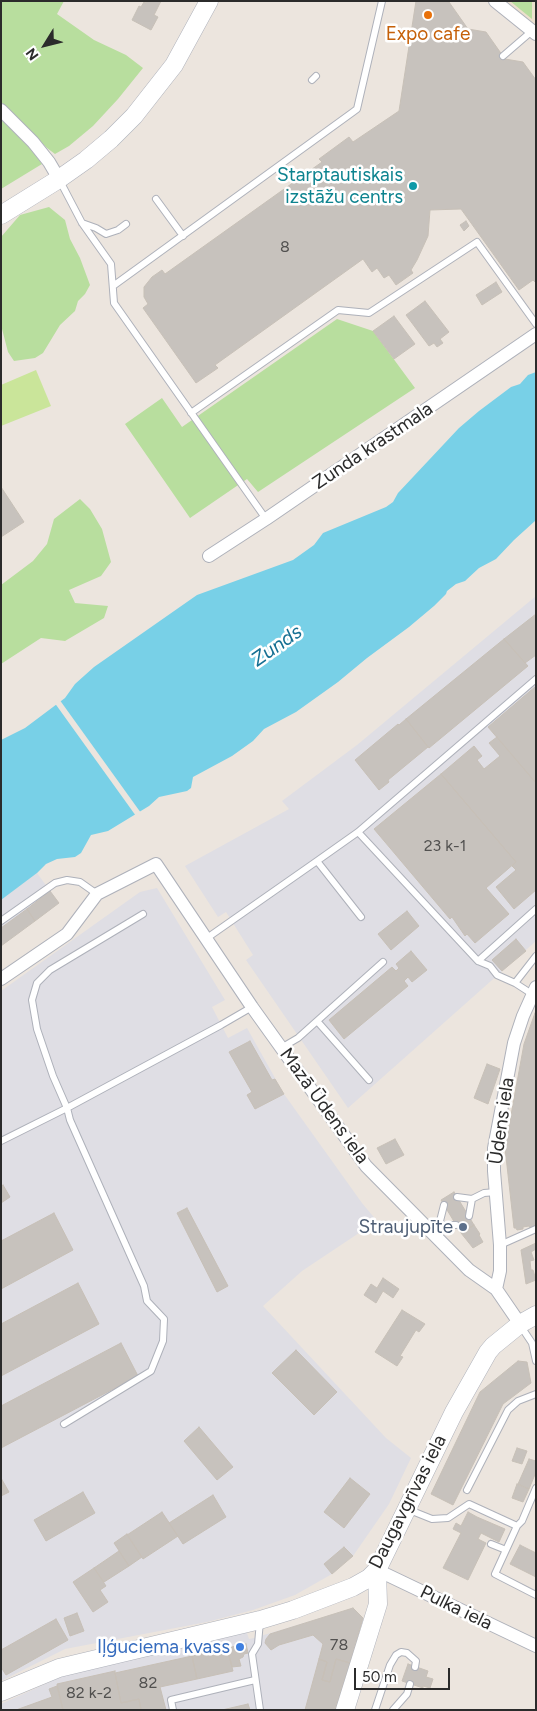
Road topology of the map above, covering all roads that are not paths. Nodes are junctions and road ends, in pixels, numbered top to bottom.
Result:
1 (209, 1) edge
2 (382, 1) edge
3 (496, 1) edge
4 (534, 32) edge
5 (503, 56) dead end
6 (1, 110) edge
7 (59, 179) junction
8 (156, 199) dead end
9 (1, 215) edge
10 (82, 223) junction
11 (126, 224) dead end
12 (182, 236) junction
13 (113, 286) junction
14 (536, 324) edge
15 (536, 334) edge
16 (191, 413) junction
17 (266, 519) junction
18 (209, 556) dead end
19 (536, 679) edge
20 (358, 832) junction
21 (317, 861) junction
22 (96, 894) junction
23 (536, 909) edge
24 (143, 914) dead end
25 (360, 917) dead end
26 (1, 921) edge
27 (207, 938) junction
28 (536, 956) edge
29 (478, 961) junction
30 (382, 962) dead end
31 (1, 979) edge
32 (515, 983) junction
33 (534, 991) edge
34 (252, 1006) junction
35 (317, 1021) junction
36 (281, 1048) junction
37 (369, 1080) dead end
38 (67, 1108) junction
39 (1, 1140) edge
40 (496, 1192) junction
41 (457, 1197) dead end
42 (472, 1199) junction
43 (444, 1205) dead end
44 (469, 1216) dead end
45 (456, 1224) dead end
46 (435, 1228) junction
47 (536, 1229) edge
48 (500, 1245) junction
49 (496, 1289) junction
50 (536, 1314) edge
51 (520, 1324) junction
52 (536, 1361) edge
53 (536, 1394) edge
54 (64, 1424) dead end
55 (536, 1488) edge
56 (467, 1490) dead end
57 (406, 1509) junction
58 (517, 1526) junction
59 (491, 1544) dead end
60 (506, 1550) junction
61 (377, 1570) junction
62 (536, 1595) edge
63 (260, 1620) junction
64 (536, 1646) edge
65 (415, 1667) dead end
66 (255, 1680) junction
67 (410, 1684) dead end
68 (1, 1692) edge
69 (173, 1710) edge
70 (260, 1710) edge
71 (345, 1710) edge
72 (375, 1710) edge
73 (393, 1710) edge

1 - 7 main road
2 - 12 lane
3 - 4 street
4 - 5 lane
6 - 7 street
7 - 9 main road
7 - 10 lane
8 - 12 lane
10 - 11 lane
10 - 13 lane
12 - 13 lane
13 - 16 lane
14 - 16 lane
15 - 17 street, Zunda krastmala
16 - 17 lane
17 - 18 street, Zunda krastmala
19 - 20 lane
20 - 21 lane
20 - 29 lane
21 - 25 lane
21 - 27 lane
22 - 26 lane
22 - 27 street, Mazā Ūdens iela
22 - 31 street
23 - 29 lane
24 - 38 lane
27 - 34 street, Mazā Ūdens iela
28 - 32 lane
29 - 32 lane
30 - 35 lane
32 - 33 lane
33 - 40 street, Ūdens iela
34 - 36 street, Mazā Ūdens iela
34 - 38 lane
35 - 36 lane
35 - 37 lane
36 - 46 street, Mazā Ūdens iela
38 - 39 lane
38 - 54 lane
40 - 42 lane
40 - 48 street, Ūdens iela
41 - 42 lane
42 - 44 lane
43 - 46 lane
45 - 46 lane
46 - 49 street, Mazā Ūdens iela
47 - 48 lane
48 - 49 street, Ūdens iela
49 - 51 street, Mazā Ūdens iela
50 - 51 main road, Daugavgrīvas iela
51 - 52 lane
51 - 57 main road, Daugavgrīvas iela
53 - 56 lane
55 - 58 lane
57 - 58 lane
57 - 61 main road, Daugavgrīvas iela
58 - 60 lane
59 - 60 lane
60 - 62 lane
61 - 63 main road, Daugavgrīvas iela
61 - 64 street, Pulka iela
61 - 71 main road
63 - 66 lane
63 - 68 main road, Daugavgrīvas iela
65 - 72 lane
66 - 69 lane
66 - 70 lane
67 - 73 lane

